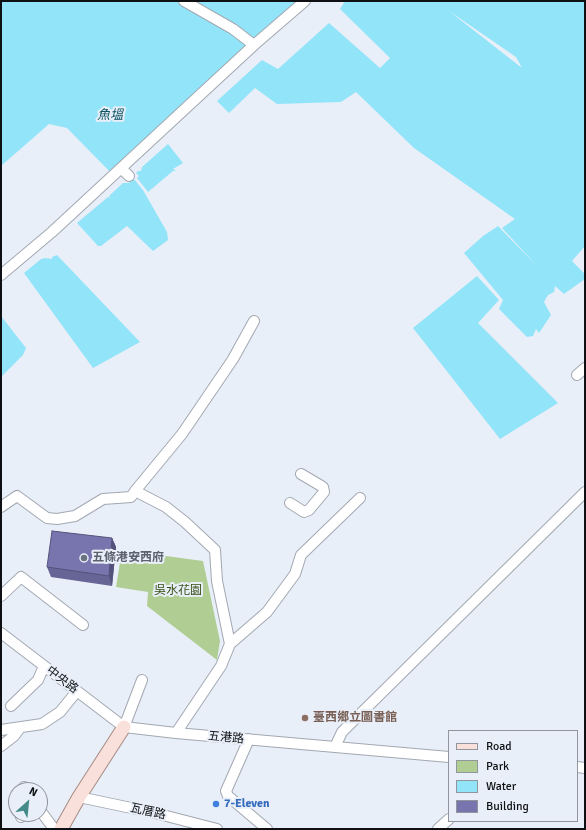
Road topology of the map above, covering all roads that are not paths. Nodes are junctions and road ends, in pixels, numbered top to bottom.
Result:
1 (184, 1) edge
2 (305, 1) edge
3 (254, 45) junction
4 (1, 275) edge
5 (254, 320) dead end
6 (585, 368) edge
7 (577, 375) dead end
8 (301, 474) dead end
9 (135, 491) junction
10 (585, 492) edge
11 (360, 498) dead end
12 (290, 503) dead end
13 (1, 506) edge
14 (1, 596) edge
15 (83, 625) dead end
16 (1, 634) edge
17 (230, 644) junction
18 (44, 666) junction
19 (142, 680) dead end
20 (77, 691) junction
21 (11, 706) dead end
22 (123, 726) junction
23 (20, 728) junction
24 (1, 730) edge
25 (176, 733) junction
26 (249, 739) junction
27 (1, 746) edge
28 (335, 748) junction
29 (448, 757) edge
30 (78, 797) junction
31 (448, 820) edge
32 (48, 821) edge
33 (54, 829) edge
34 (60, 829) edge
35 (217, 829) edge
36 (267, 829) edge
37 (438, 829) edge

1 - 3 street
2 - 3 street
3 - 4 street
5 - 9 street
6 - 7 street
8 - 12 street
9 - 13 street
9 - 17 street
10 - 28 street
11 - 17 street
14 - 15 street
16 - 18 street, 中央路
17 - 25 street
18 - 20 street, 中央路
18 - 21 street
19 - 22 street
20 - 22 street, 中央路
20 - 23 street
22 - 25 street, 五港路
22 - 30 main road
23 - 24 street
23 - 27 street
25 - 26 street, 五港路
26 - 28 street, 五港路
26 - 36 street
28 - 29 street, 五港路
30 - 34 main road
30 - 35 street, 瓦厝路
31 - 37 street
32 - 33 street

